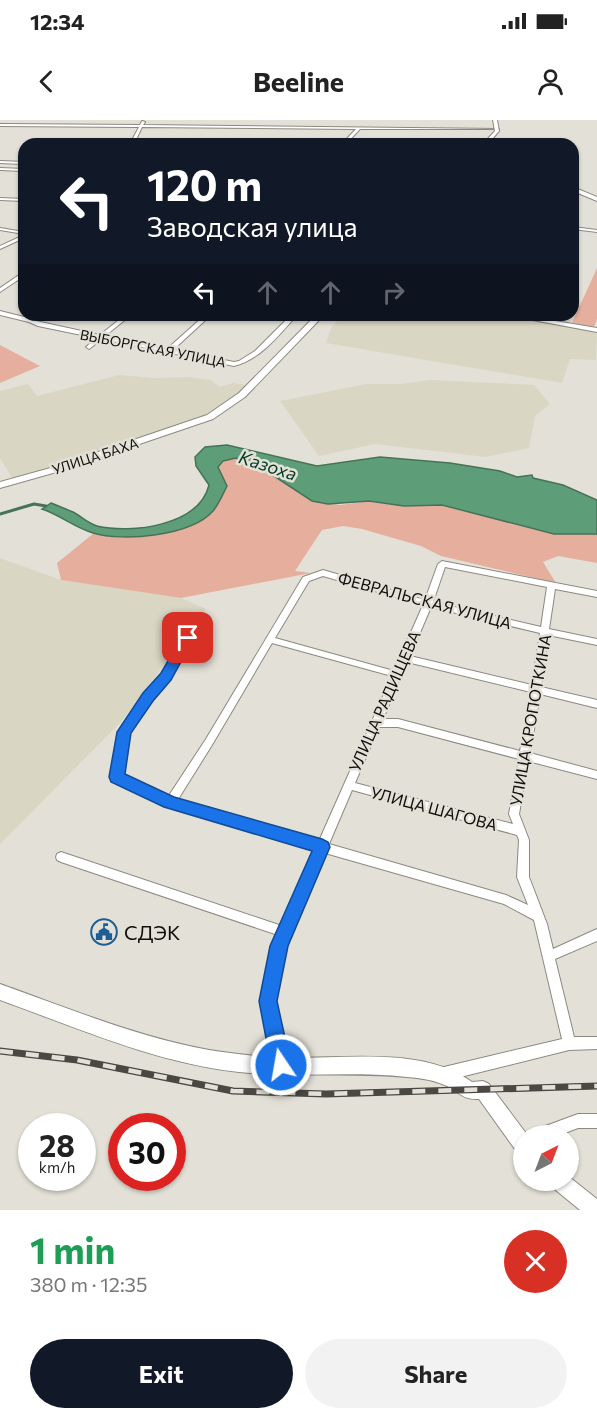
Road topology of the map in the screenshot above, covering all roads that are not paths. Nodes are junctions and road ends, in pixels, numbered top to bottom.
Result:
1 (64, 120) edge
2 (144, 120) edge
3 (495, 120) edge
4 (0, 125) edge
5 (59, 125) junction
6 (141, 126) junction
7 (359, 128) junction
8 (497, 129) junction
9 (135, 138) edge
10 (350, 138) edge
11 (490, 138) edge
12 (0, 162) edge
13 (18, 163) edge
14 (0, 169) edge
15 (18, 170) edge
16 (579, 192) edge
17 (0, 199) edge
18 (597, 199) edge
19 (18, 200) edge
20 (0, 229) edge
21 (579, 229) edge
22 (597, 231) edge
23 (18, 233) edge
24 (18, 238) edge
25 (0, 248) edge
26 (18, 278) edge
27 (0, 290) edge
28 (0, 313) edge
29 (18, 317) edge
30 (34, 321) edge
31 (120, 321) edge
32 (201, 321) edge
33 (288, 321) edge
34 (314, 321) edge
35 (547, 321) edge
36 (597, 329) edge
37 (99, 338) junction
38 (89, 347) dead end
39 (168, 351) junction
40 (0, 485) edge
41 (551, 586) junction
42 (597, 594) edge
43 (428, 604) junction
44 (545, 632) junction
45 (188, 638) dead end
46 (271, 640) junction
47 (597, 642) edge
48 (403, 658) junction
49 (395, 674) junction
50 (536, 690) junction
51 (597, 704) edge
52 (375, 723) junction
53 (524, 757) junction
54 (597, 775) edge
55 (348, 785) junction
56 (170, 803) junction
57 (520, 831) junction
58 (323, 843) junction
59 (61, 857) dead end
60 (538, 916) junction
61 (285, 932) junction
62 (597, 936) edge
63 (549, 956) junction
64 (0, 992) edge
65 (597, 1043) edge
66 (569, 1044) junction
67 (281, 1065) junction
68 (443, 1074) junction
69 (597, 1121) edge
70 (568, 1125) edge
71 (513, 1126) edge
72 (573, 1191) edge
73 (596, 1210) edge

1 - 5 street
2 - 6 street
3 - 8 main road
4 - 5 street
5 - 6 street
6 - 7 street
6 - 9 street
7 - 8 street
7 - 10 street
8 - 11 main road
12 - 13 street
14 - 15 street
16 - 18 main road
17 - 19 street
20 - 23 street
21 - 22 street
24 - 25 street
26 - 27 street
28 - 29 street, ВЫБОРГСКАЯ УЛИЦА
30 - 37 street, ВЫБОРГСКАЯ УЛИЦА
31 - 37 street
32 - 39 street
33 - 39 street, ВЫБОРГСКАЯ УЛИЦА
34 - 40 main road, УЛИЦА БАХА
35 - 36 street
37 - 38 street
37 - 39 street, ВЫБОРГСКАЯ УЛИЦА
41 - 42 street
41 - 43 street, УЛИЦА РАДИЩЕВА
41 - 44 street, УЛИЦА КРОПОТКИНА
43 - 44 street, ФЕВРАЛЬСКАЯ УЛИЦА
43 - 46 street, ФЕВРАЛЬСКАЯ УЛИЦА
43 - 48 street, УЛИЦА РАДИЩЕВА
44 - 47 street, ФЕВРАЛЬСКАЯ УЛИЦА
44 - 50 street, УЛИЦА КРОПОТКИНА
45 - 56 street
46 - 49 street
46 - 56 street
48 - 49 street, УЛИЦА РАДИЩЕВА
48 - 50 street
49 - 52 street, УЛИЦА РАДИЩЕВА
50 - 51 street
50 - 53 street, УЛИЦА КРОПОТКИНА
52 - 53 street
52 - 55 street, УЛИЦА РАДИЩЕВА
53 - 54 street
53 - 57 street, УЛИЦА КРОПОТКИНА
55 - 57 street, УЛИЦА ШАГОВА
55 - 58 street, УЛИЦА РАДИЩЕВА
56 - 58 street
57 - 60 street, УЛИЦА КРОПОТКИНА
58 - 60 street
58 - 61 street
59 - 61 street
60 - 63 street, УЛИЦА КРОПОТКИНА
61 - 67 street
62 - 63 street
63 - 66 street, УЛИЦА КРОПОТКИНА
64 - 67 main road
65 - 66 street
66 - 68 street
67 - 68 main road
68 - 71 main road
69 - 70 street
72 - 73 main road

